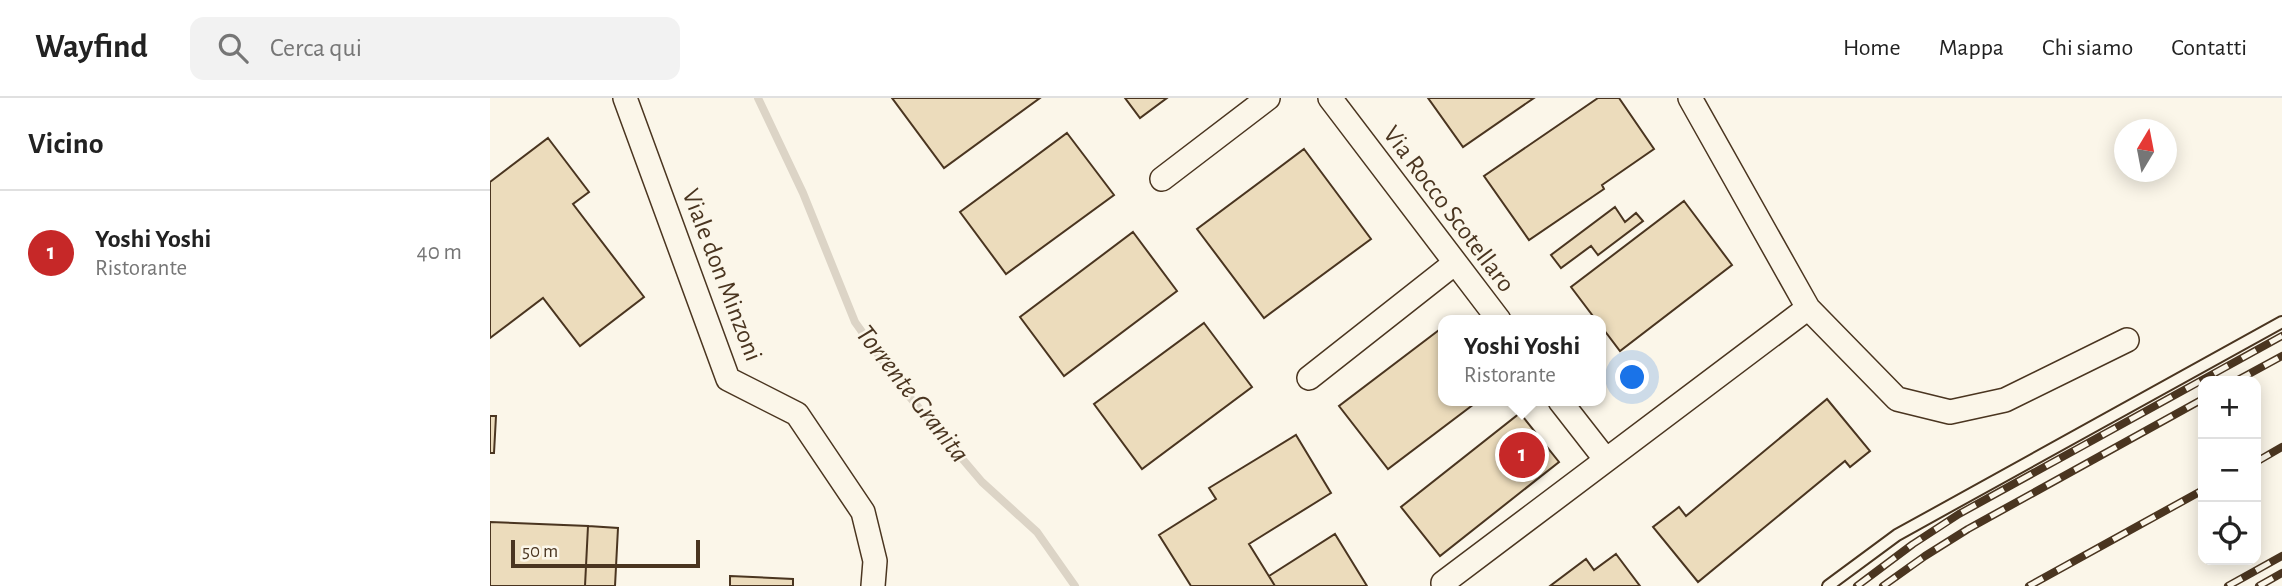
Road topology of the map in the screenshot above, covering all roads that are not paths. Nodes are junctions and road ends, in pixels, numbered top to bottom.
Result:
1 (625, 98) edge
2 (1268, 98) edge
3 (1329, 98) edge
4 (1690, 98) edge
5 (1162, 180) dead end
6 (1455, 263) junction
7 (1808, 308) junction
8 (1495, 315) edge
9 (2282, 322) edge
10 (2126, 340) dead end
11 (1309, 378) dead end
12 (1564, 406) edge
13 (1606, 460) junction
14 (1443, 583) dead end
15 (873, 586) edge
16 (1828, 586) edge

1 - 15 street, Viale don Minzoni
2 - 5 street
3 - 6 street, Via Rocco Scotellaro
4 - 7 street
6 - 8 street, Via Rocco Scotellaro
6 - 11 street
7 - 10 street
7 - 13 street
9 - 16 lane
12 - 13 street
13 - 14 street

